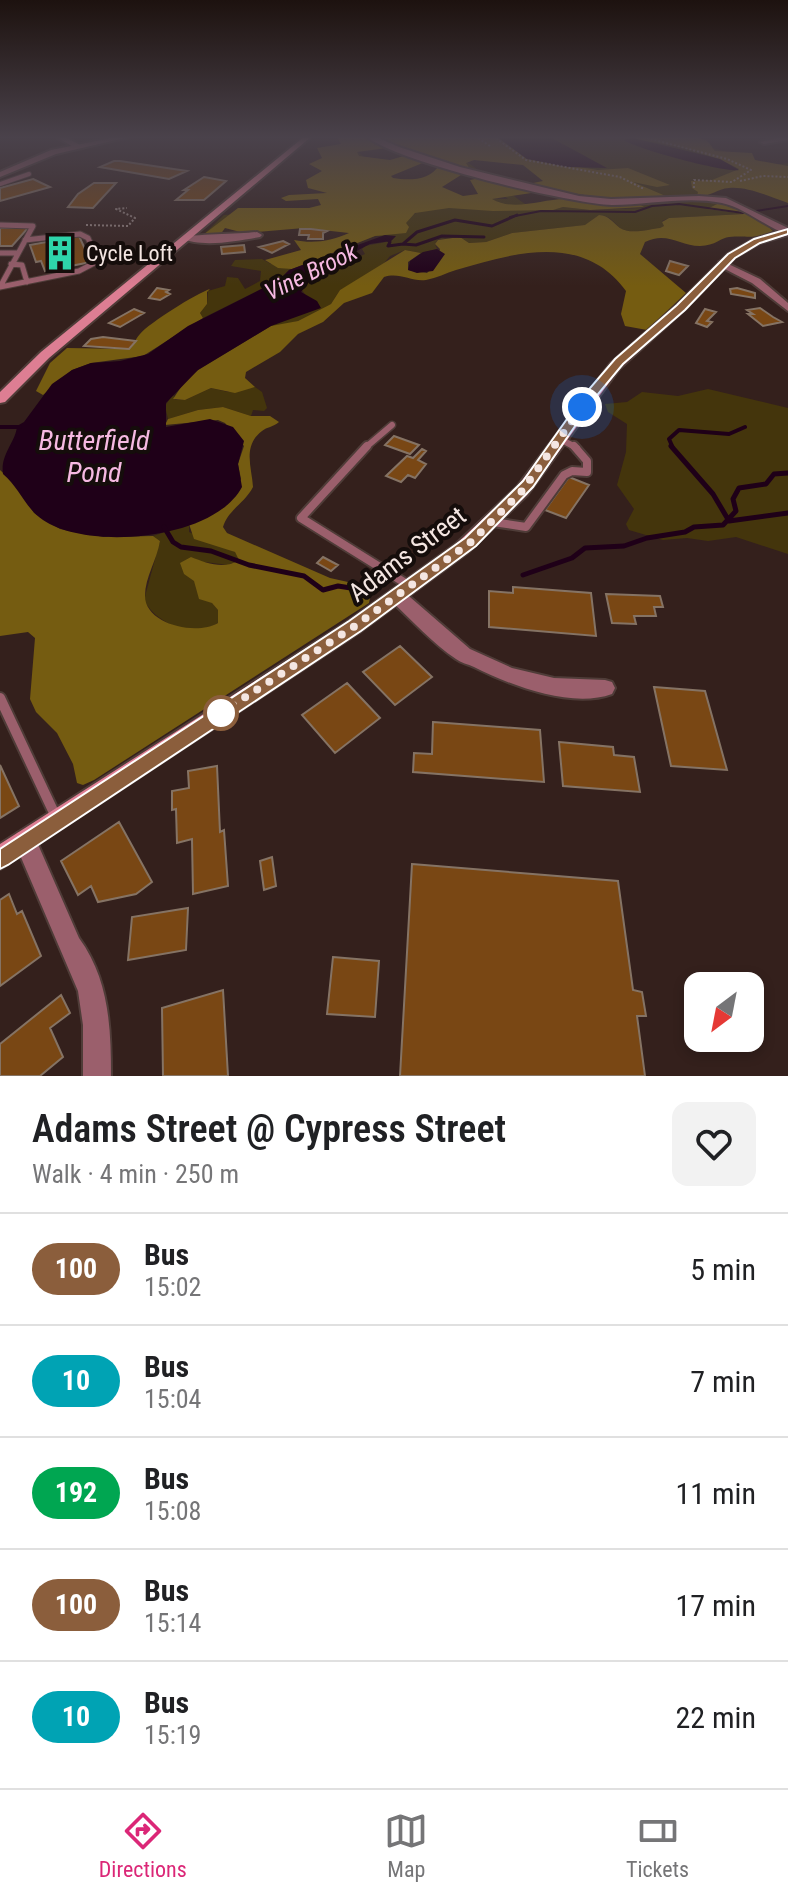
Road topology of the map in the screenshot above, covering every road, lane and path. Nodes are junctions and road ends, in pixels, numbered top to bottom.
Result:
1 (248, 186) edge
2 (526, 186) edge
3 (636, 186) edge
4 (695, 186) edge
5 (704, 199) junction
6 (674, 200) junction
7 (127, 208) dead end
8 (0, 225) edge
9 (788, 232) edge
10 (57, 235) junction
11 (257, 235) dead end
12 (186, 238) junction
13 (25, 240) junction
14 (0, 253) edge
15 (17, 253) junction
16 (11, 264) junction
17 (722, 264) junction
18 (27, 282) junction
19 (0, 287) edge
20 (788, 308) edge
21 (0, 399) edge
22 (392, 425) dead end
23 (560, 439) junction
24 (493, 522) junction
25 (404, 591) junction
26 (605, 688) dead end
27 (0, 698) edge
28 (58, 820) junction
29 (25, 841) junction
30 (0, 857) edge
31 (97, 1076) edge

1 - 12 main road
2 - 6 street
3 - 6 path
4 - 5 path
5 - 6 street
5 - 9 street
7 - 10 path
8 - 13 lane
9 - 17 main road, Adams Street
10 - 13 lane
10 - 18 lane
11 - 12 street
12 - 21 main road
13 - 15 lane
14 - 15 lane
15 - 16 lane
16 - 18 lane
16 - 19 lane
17 - 20 street
17 - 23 main road, Adams Street
18 - 19 lane
22 - 25 lane
23 - 24 main road, Adams Street
23 - 24 lane
24 - 25 main road, Adams Street
25 - 26 street
25 - 28 main road, Adams Street
27 - 28 lane
28 - 29 main road, Adams Street
29 - 30 main road, Adams Street
29 - 31 street

